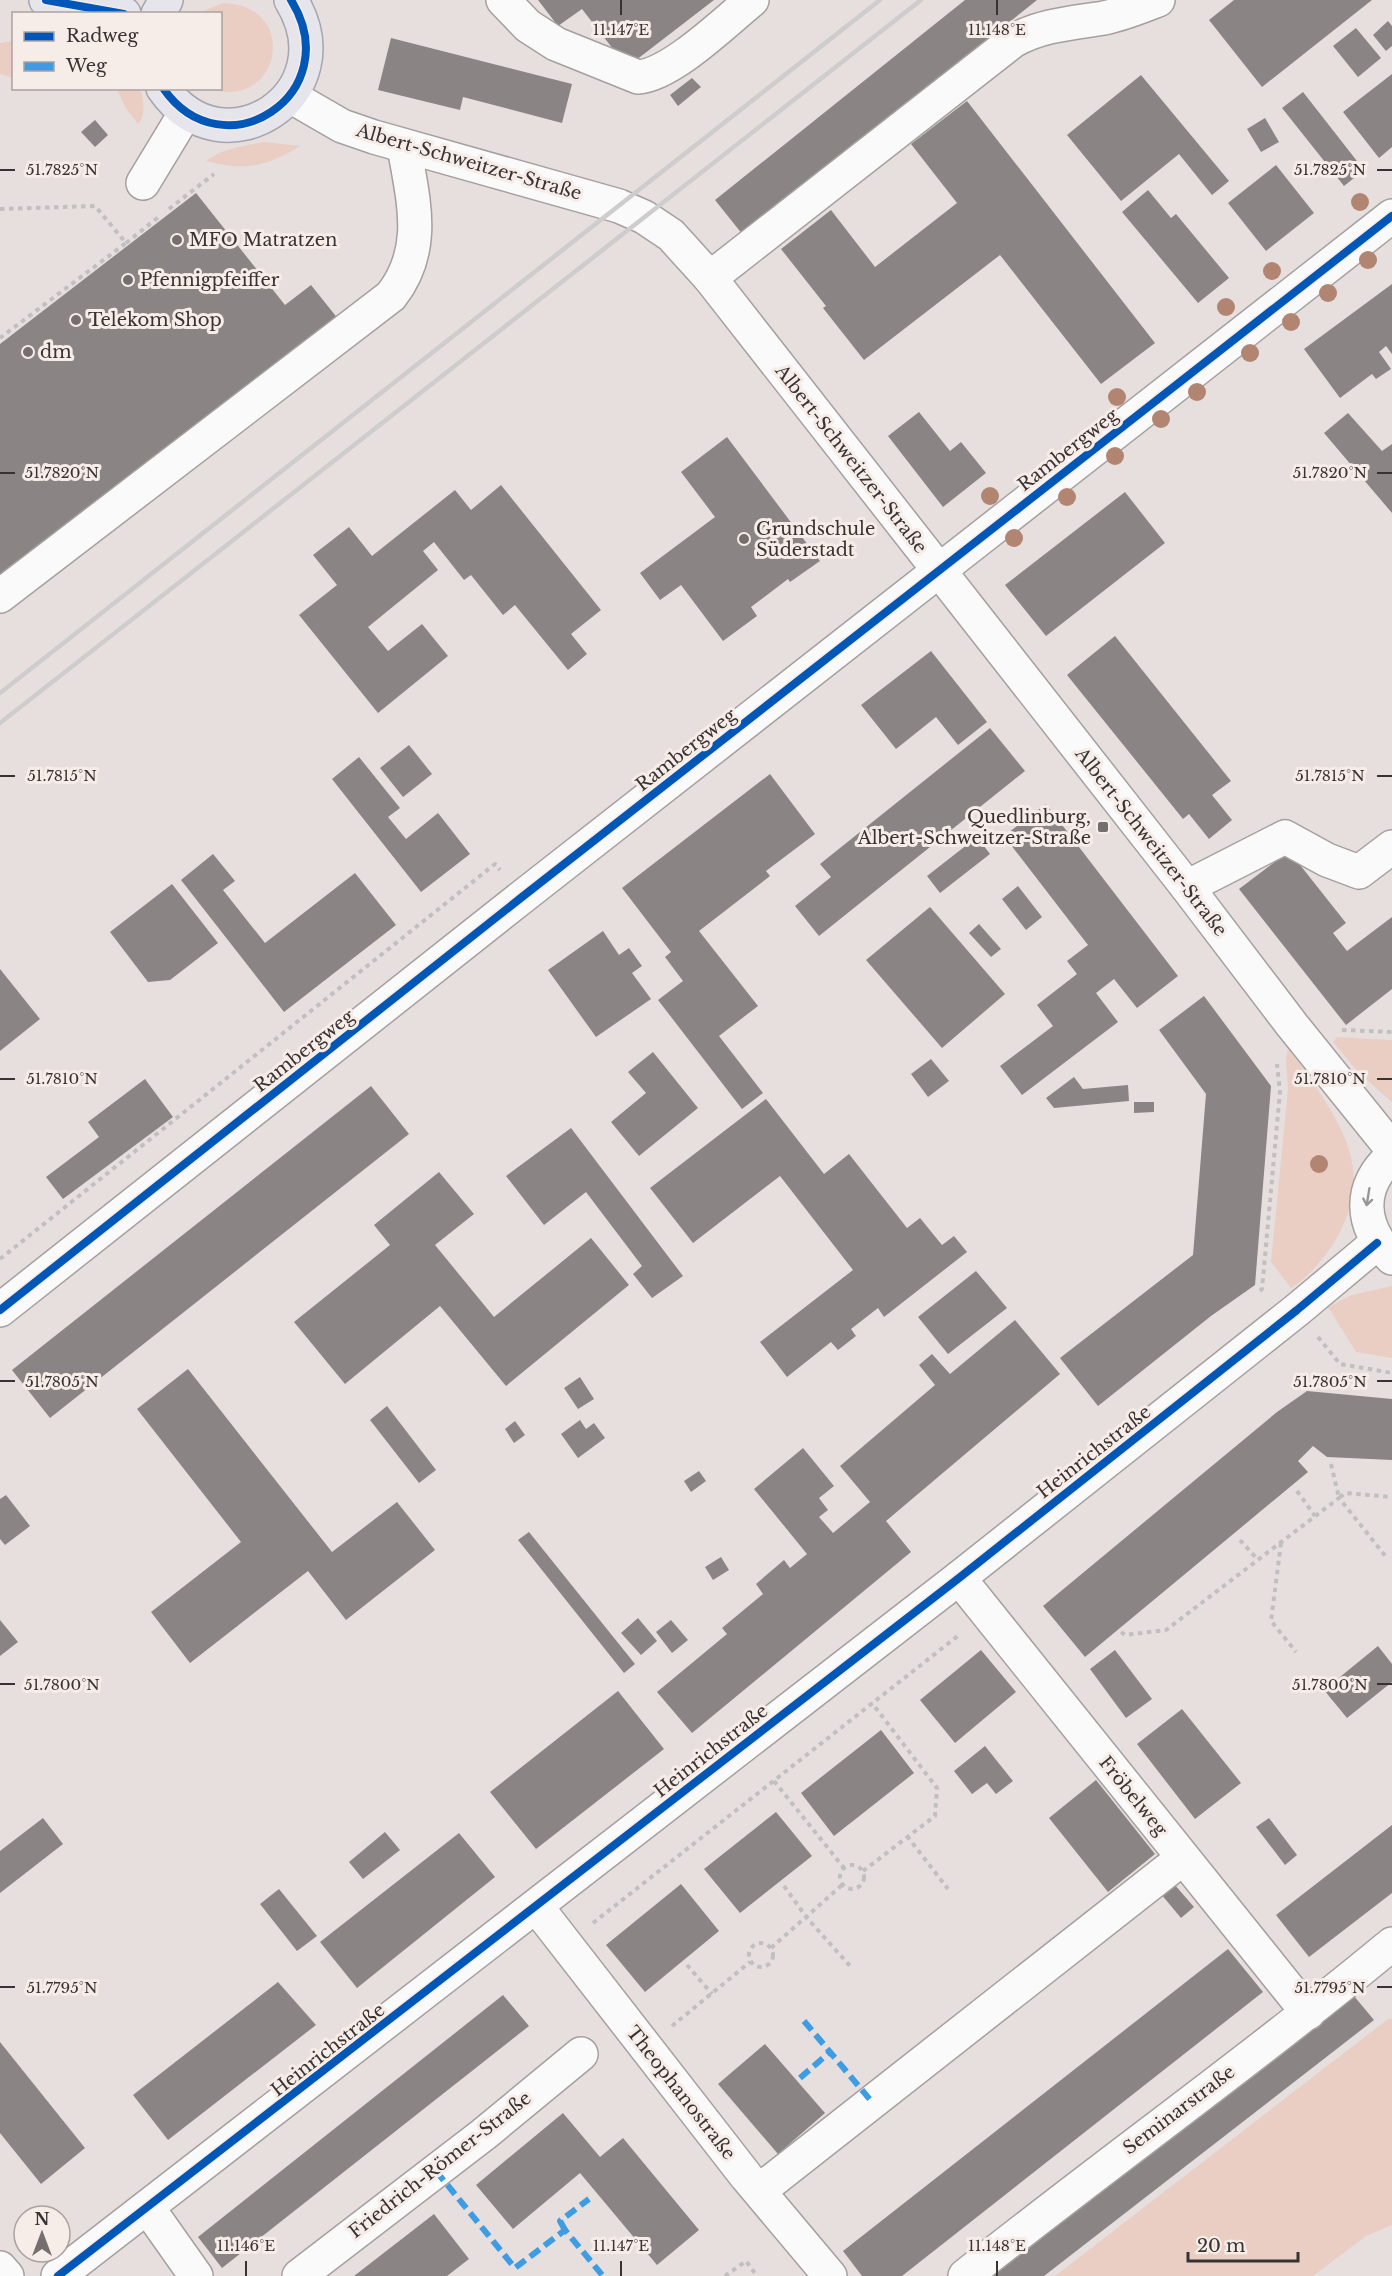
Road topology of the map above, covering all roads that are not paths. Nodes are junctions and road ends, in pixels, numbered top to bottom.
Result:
1 (46, 0) edge
2 (291, 0) edge
3 (503, 0) edge
4 (752, 0) edge
5 (1158, 0) edge
6 (113, 12) edge
7 (164, 90) edge
8 (290, 96) junction
9 (186, 112) junction
10 (404, 146) junction
11 (143, 183) dead end
12 (1392, 216) edge
13 (710, 278) junction
14 (939, 570) junction
15 (0, 596) edge
16 (1392, 847) edge
17 (1187, 887) junction
18 (1392, 1149) edge
19 (1392, 1156) edge
20 (1384, 1250) edge
21 (0, 1310) edge
22 (959, 1578) junction
23 (1183, 1858) junction
24 (536, 1906) junction
25 (1392, 1944) edge
26 (1308, 2013) junction
27 (581, 2054) dead end
28 (759, 2192) junction
29 (148, 2208) junction
30 (0, 2268) edge
31 (7, 2276) edge
32 (58, 2276) edge
33 (196, 2276) edge
34 (299, 2276) edge
35 (830, 2276) edge
36 (965, 2276) edge

1 - 6 main road
2 - 8 main road
3 - 4 street
5 - 13 street
7 - 9 main road
8 - 9 main road
8 - 10 street, Albert-Schweitzer-Straße
9 - 11 street
10 - 13 street, Albert-Schweitzer-Straße
10 - 15 street
12 - 14 street, Rambergweg
13 - 14 street, Albert-Schweitzer-Straße
14 - 17 street, Albert-Schweitzer-Straße
14 - 21 street, Rambergweg
16 - 17 street
17 - 18 street, Albert-Schweitzer-Straße
19 -> 20 street
20 - 22 street, Heinrichstraße
22 - 23 street, Fröbelweg
22 - 24 street, Heinrichstraße
23 - 26 street, Fröbelweg
23 - 28 street
24 - 28 street, Theophanostraße
24 - 29 street, Heinrichstraße
25 - 26 street, Seminarstraße
26 - 36 street, Seminarstraße
27 - 34 street, Friedrich-Römer-Straße
28 - 35 street, Theophanostraße
29 - 32 street, Heinrichstraße
29 - 33 street
30 - 31 street

